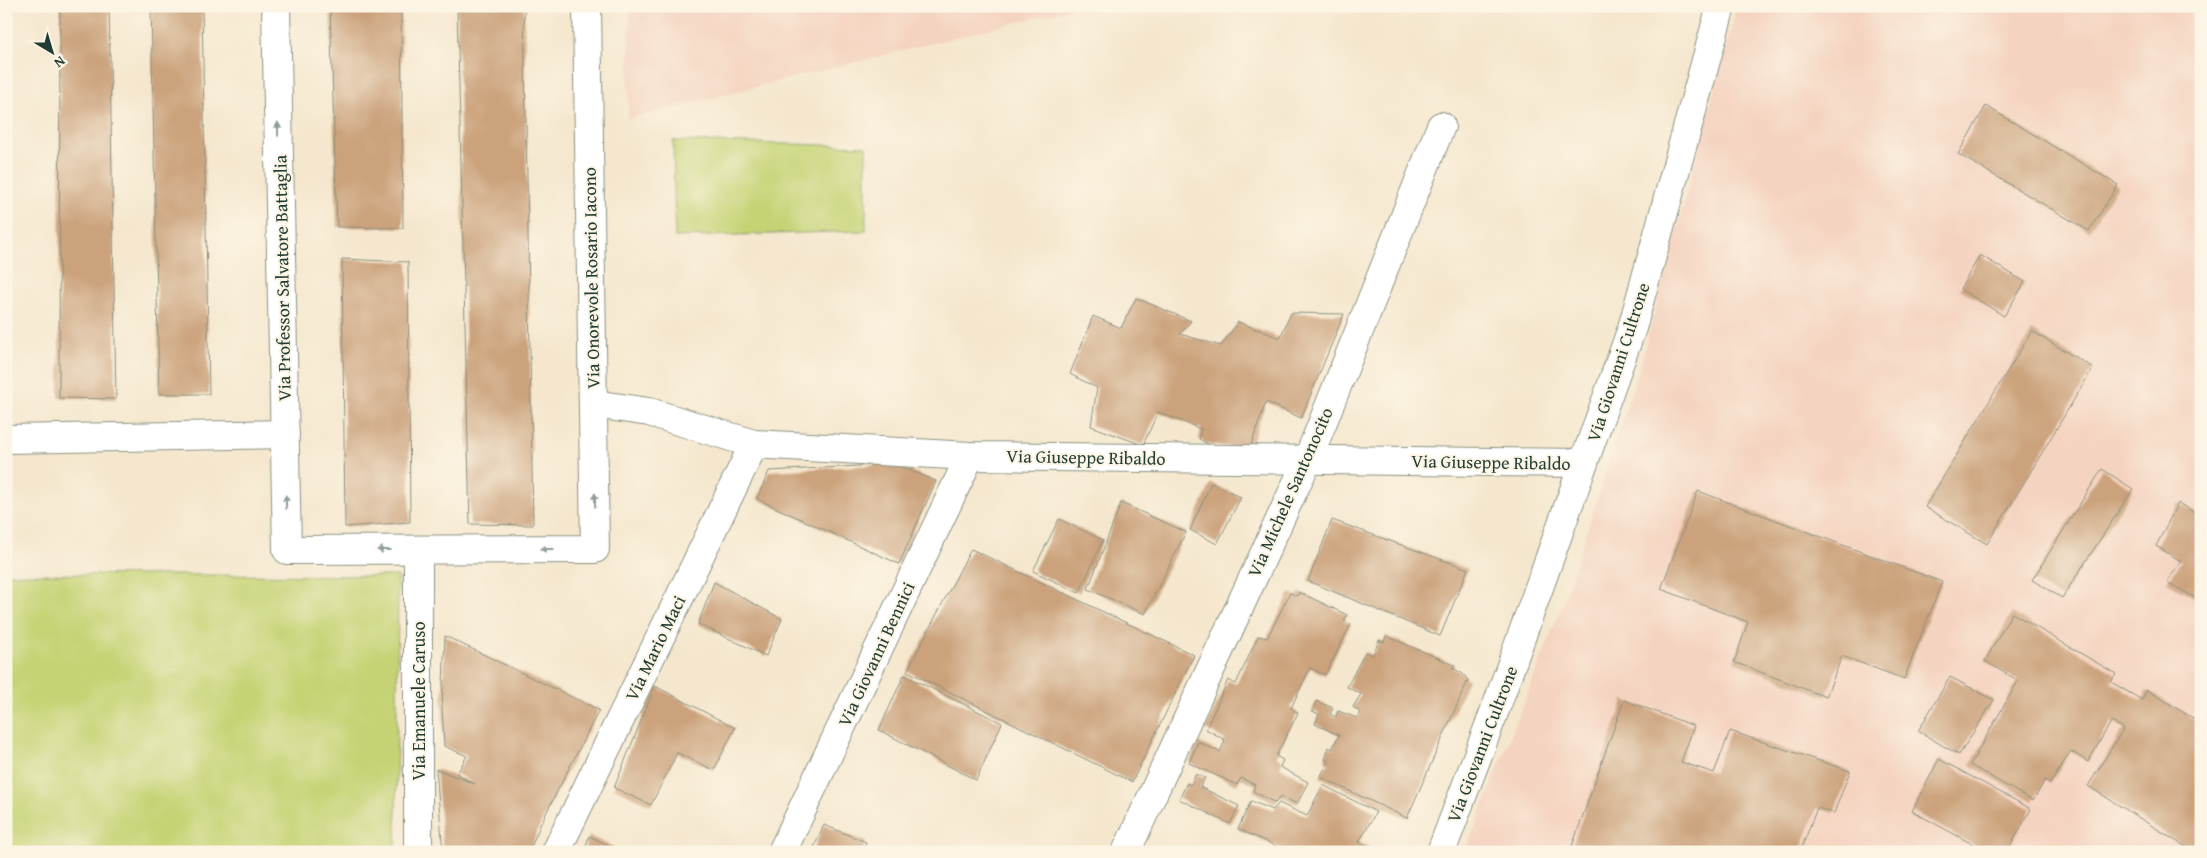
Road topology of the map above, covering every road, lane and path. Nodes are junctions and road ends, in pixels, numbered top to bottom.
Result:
1 (276, 6) edge
2 (587, 6) edge
3 (1721, 6) edge
4 (1441, 126) dead end
5 (594, 404) junction
6 (285, 434) junction
7 (6, 439) edge
8 (754, 444) junction
9 (970, 456) junction
10 (1308, 459) junction
11 (1584, 463) junction
12 (418, 550) junction
13 (420, 852) edge
14 (556, 852) edge
15 (782, 852) edge
16 (1126, 852) edge
17 (1441, 852) edge

6 -> 1 street, Via Professor Salvatore Battaglia
2 - 5 street, Via Onorevole Rosario Iacono
3 - 11 street, Via Giovanni Cultrone
4 - 10 street, Via Michele Santonocito
5 - 8 street, Via Giuseppe Ribaldo
5 - 12 street, Via Onorevole Rosario Iacono
6 - 7 street
12 -> 6 street, Via Professor Salvatore Battaglia
8 - 9 street, Via Giuseppe Ribaldo
8 - 14 street, Via Mario Maci
9 - 10 street, Via Giuseppe Ribaldo
9 - 15 street, Via Giovanni Bennici
10 - 11 street, Via Giuseppe Ribaldo
10 - 16 street, Via Michele Santonocito
11 - 17 street, Via Giovanni Cultrone
12 - 13 street, Via Emanuele Caruso

